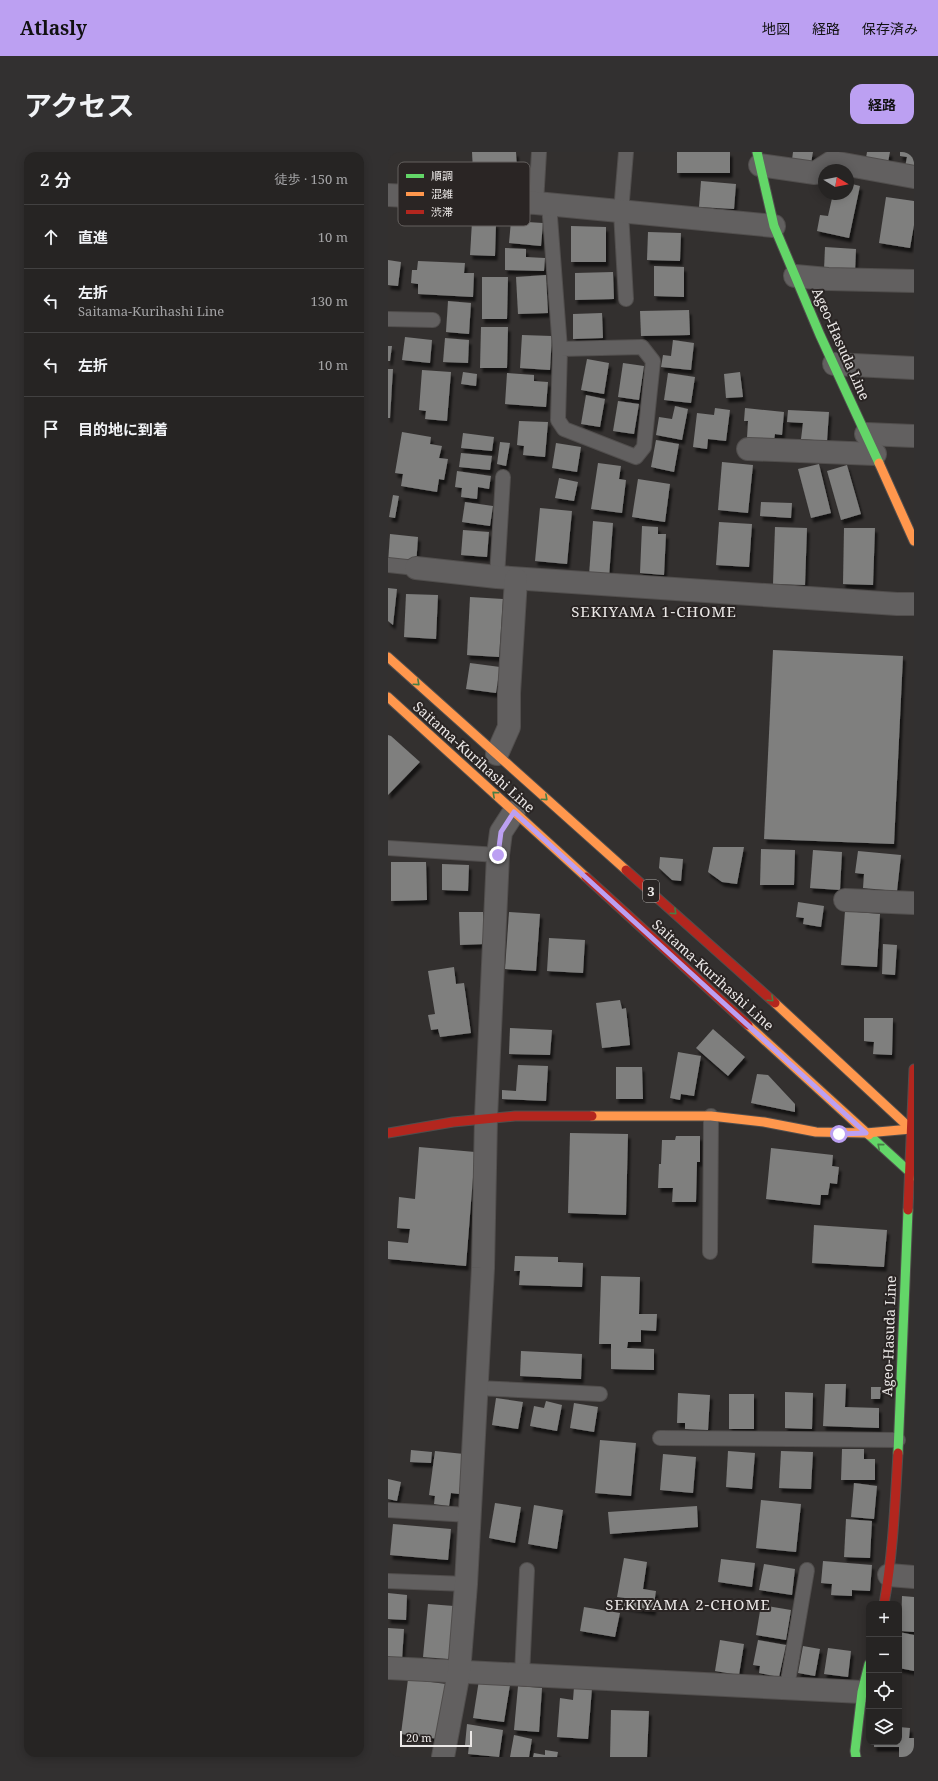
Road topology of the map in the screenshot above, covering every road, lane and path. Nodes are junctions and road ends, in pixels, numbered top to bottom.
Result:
1 (539, 152) edge
2 (626, 152) edge
3 (758, 159) edge
4 (914, 177) edge
5 (388, 195) edge
6 (398, 196) edge
7 (530, 203) edge
8 (542, 204) junction
9 (621, 212) junction
10 (774, 226) junction
11 (914, 281) edge
12 (799, 283) junction
13 (914, 295) edge
14 (626, 299) dead end
15 (388, 319) edge
16 (432, 320) dead end
17 (560, 350) junction
18 (834, 364) junction
19 (914, 368) edge
20 (866, 434) junction
21 (914, 436) edge
22 (748, 449) dead end
23 (875, 454) junction
24 (503, 477) dead end
25 (914, 541) edge
26 (388, 565) edge
27 (416, 568) joint
28 (507, 578) junction
29 (914, 604) edge
30 (388, 657) edge
31 (388, 697) edge
32 (497, 754) junction
33 (514, 812) junction
34 (388, 848) edge
35 (498, 855) junction
36 (844, 900) dead end
37 (914, 903) edge
38 (914, 1069) edge
39 (711, 1116) junction
40 (486, 1118) junction
41 (912, 1130) edge
42 (388, 1133) edge
43 (866, 1133) junction
44 (912, 1174) edge
45 (710, 1252) dead end
46 (477, 1388) junction
47 (600, 1394) dead end
48 (660, 1438) dead end
49 (898, 1440) junction
50 (388, 1510) edge
51 (469, 1515) junction
52 (527, 1570) dead end
53 (807, 1570) dead end
54 (889, 1575) junction
55 (914, 1577) edge
56 (388, 1581) edge
57 (466, 1584) junction
58 (885, 1601) edge
59 (388, 1668) edge
60 (459, 1672) junction
61 (867, 1673) edge
62 (522, 1675) junction
63 (787, 1687) junction
64 (862, 1692) junction
65 (443, 1757) edge
66 (856, 1757) edge

1 - 8 lane
2 - 9 lane
3 - 4 street
3 - 10 main road, Ageo-Hasuda Line
5 - 6 street
7 - 8 street
8 - 9 street
8 - 17 lane
9 - 10 street
9 - 14 lane
10 - 12 main road, Ageo-Hasuda Line
11 - 12 street
12 - 13 street
12 - 18 main road, Ageo-Hasuda Line
15 - 16 lane
17 - 17 lane
18 - 19 street
18 - 20 main road, Ageo-Hasuda Line
20 - 21 street
20 - 23 main road, Ageo-Hasuda Line
22 - 23 street
23 - 25 main road, Ageo-Hasuda Line
24 - 28 lane
26 - 27 lane
27 - 28 street
28 - 29 street
28 - 32 street
30 -> 32 main road, Saitama-Kurihashi Line / 3
33 -> 31 main road, Saitama-Kurihashi Line / 3
32 -> 41 main road, Saitama-Kurihashi Line / 3
33 - 35 street
33 - 43 main road, Saitama-Kurihashi Line / 3
34 - 35 lane
35 - 40 street
36 - 37 street
38 - 41 main road, Ageo-Hasuda Line
39 - 40 main road
39 - 43 main road
39 - 45 lane
40 - 42 main road
40 - 46 street
41 - 43 main road
41 - 44 main road, Ageo-Hasuda Line
44 -> 43 main road, Saitama-Kurihashi Line / 3
44 - 49 main road, Ageo-Hasuda Line
46 - 47 lane
46 - 51 street
48 - 49 lane
49 - 54 main road, Ageo-Hasuda Line
50 - 51 lane
51 - 57 street
52 - 62 lane
53 - 63 lane
54 - 55 street
54 - 58 main road, Ageo-Hasuda Line
56 - 57 lane
57 - 60 street
59 - 60 street
60 - 62 street
60 - 65 street
61 - 64 main road
62 - 63 street
63 - 64 street
64 - 66 main road

